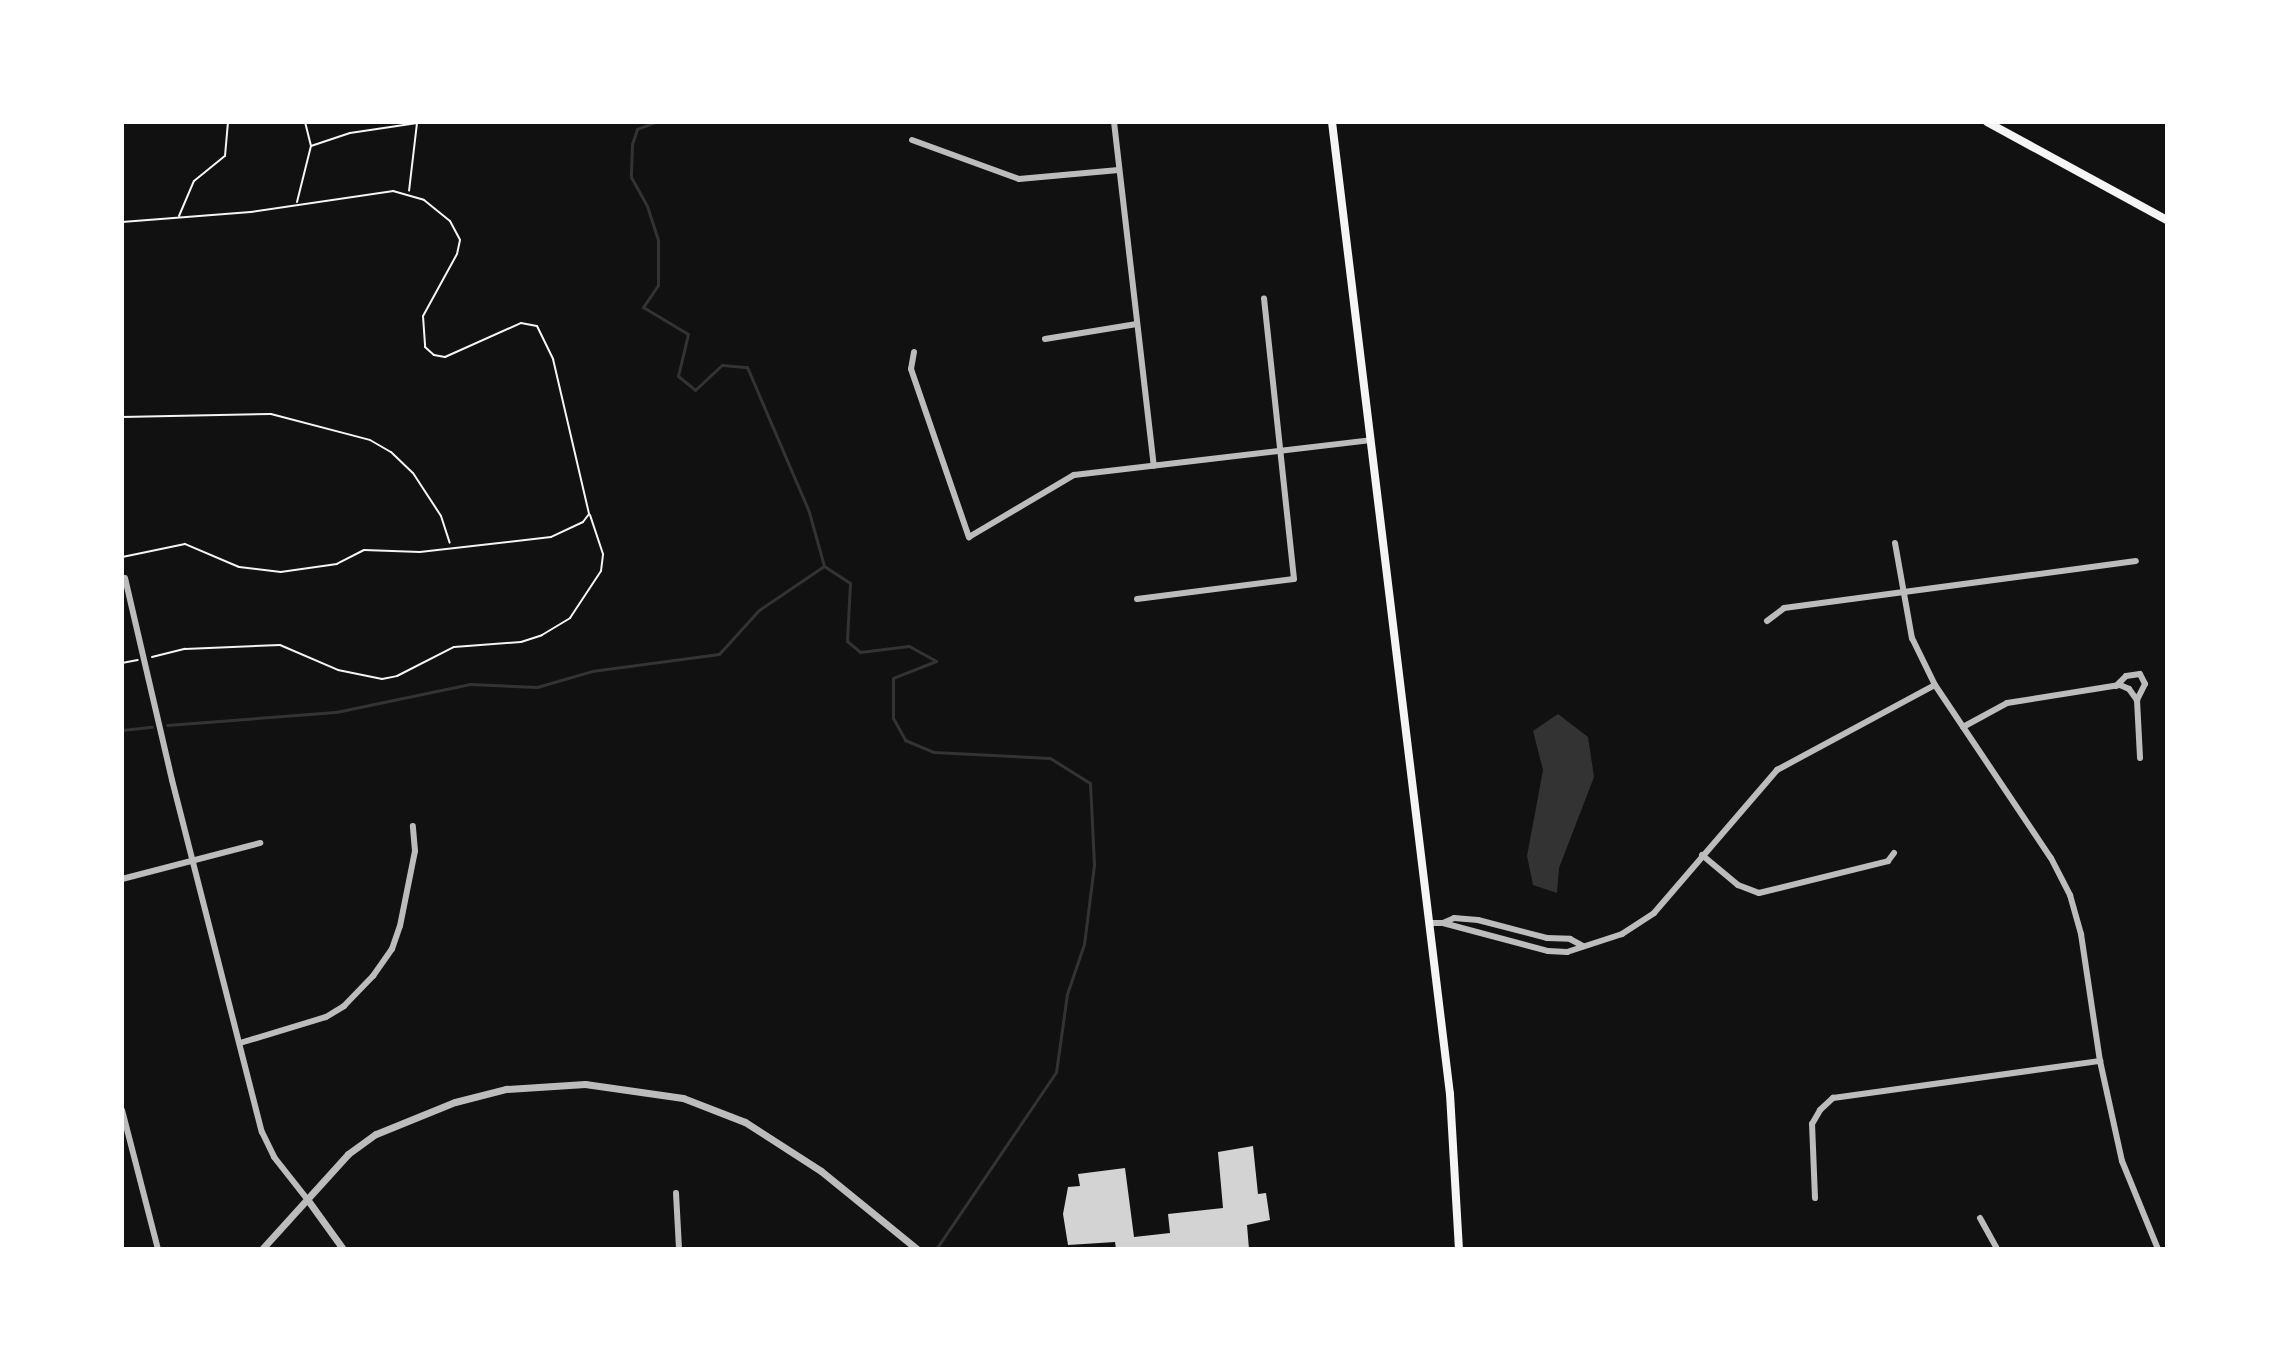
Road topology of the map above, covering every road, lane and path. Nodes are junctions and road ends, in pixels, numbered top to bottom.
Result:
1 (228, 122) edge
2 (305, 122) edge
3 (422, 122) edge
4 (1114, 122) edge
5 (1332, 122) edge
6 (1987, 122) edge
7 (417, 123) edge
8 (912, 140) dead end
9 (311, 146) junction
10 (1119, 170) junction
11 (409, 194) junction
12 (297, 203) junction
13 (178, 217) junction
14 (2167, 220) edge
15 (122, 222) edge
16 (1264, 299) dead end
17 (1137, 324) junction
18 (1045, 339) dead end
19 (914, 352) dead end
20 (122, 417) edge
21 (1371, 440) junction
22 (1281, 452) junction
23 (1154, 466) junction
24 (589, 514) junction
25 (1895, 543) dead end
26 (451, 545) junction
27 (122, 557) edge
28 (2136, 561) dead end
29 (125, 578) dead end
30 (1902, 591) junction
31 (1137, 599) dead end
32 (1767, 621) dead end
33 (144, 659) junction
34 (122, 663) edge
35 (1935, 685) junction
36 (2116, 686) junction
37 (2137, 700) junction
38 (1963, 727) junction
39 (2140, 758) dead end
40 (413, 826) dead end
41 (260, 843) dead end
42 (1894, 853) dead end
43 (1702, 855) junction
44 (193, 860) junction
45 (122, 879) edge
46 (1429, 923) junction
47 (1443, 923) junction
48 (1583, 946) junction
49 (240, 1043) junction
50 (2100, 1061) junction
51 (122, 1110) edge
52 (676, 1193) dead end
53 (1815, 1198) dead end
54 (307, 1199) junction
55 (1980, 1218) dead end
56 (158, 1249) edge
57 (262, 1249) edge
58 (343, 1249) edge
59 (679, 1249) edge
60 (917, 1249) edge
61 (1459, 1249) edge
62 (1997, 1249) edge
63 (2158, 1249) edge

1 - 13 path
2 - 9 path
3 - 7 path
4 - 10 street
5 - 21 main road
6 - 14 main road
7 - 9 path
7 - 11 path
8 - 10 street
9 - 12 path
10 - 17 street
11 - 12 path
11 - 24 path
12 - 13 path
13 - 15 path
16 - 22 street
17 - 18 street
17 - 23 street
19 - 23 street
20 - 26 path
21 - 22 street
21 - 46 main road
22 - 23 street
22 - 31 street
24 - 26 path
24 - 33 path
25 - 30 street
26 - 27 path
28 - 30 street
29 - 33 street
30 - 32 street
30 - 35 street
33 - 34 path
33 - 44 street
35 - 38 street
35 - 43 street
36 - 37 street
36 - 37 street
36 - 38 street
37 - 39 street
38 - 50 street
40 - 49 street
41 - 44 street
42 - 43 street
43 - 48 street
44 - 45 street
44 - 49 street
46 - 47 street
46 - 61 main road
47 - 48 street
47 - 48 street
49 - 54 street
50 - 53 street
50 - 63 street
51 - 56 street
52 - 59 street
54 - 57 street
54 - 58 street
54 - 60 street
55 - 62 street

